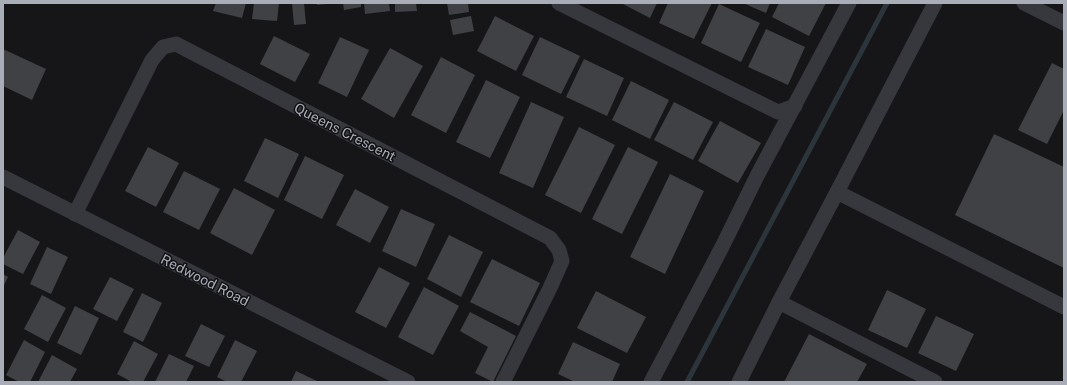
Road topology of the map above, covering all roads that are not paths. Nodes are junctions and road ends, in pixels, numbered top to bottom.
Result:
1 (559, 3) edge
2 (849, 3) edge
3 (935, 3) edge
4 (1024, 3) edge
5 (1064, 23) edge
6 (794, 106) junction
7 (3, 177) edge
8 (837, 192) junction
9 (75, 214) junction
10 (779, 302) junction
11 (1064, 307) edge
12 (408, 382) edge
13 (503, 382) edge
14 (651, 382) edge
15 (739, 382) edge
16 (935, 382) edge

1 - 6 street
2 - 6 street
3 - 8 street
4 - 5 street
6 - 14 street
7 - 9 street, Redwood Road
8 - 10 street
8 - 11 street
9 - 12 street, Redwood Road
9 - 13 street, Queens Crescent
10 - 15 street
10 - 16 street

